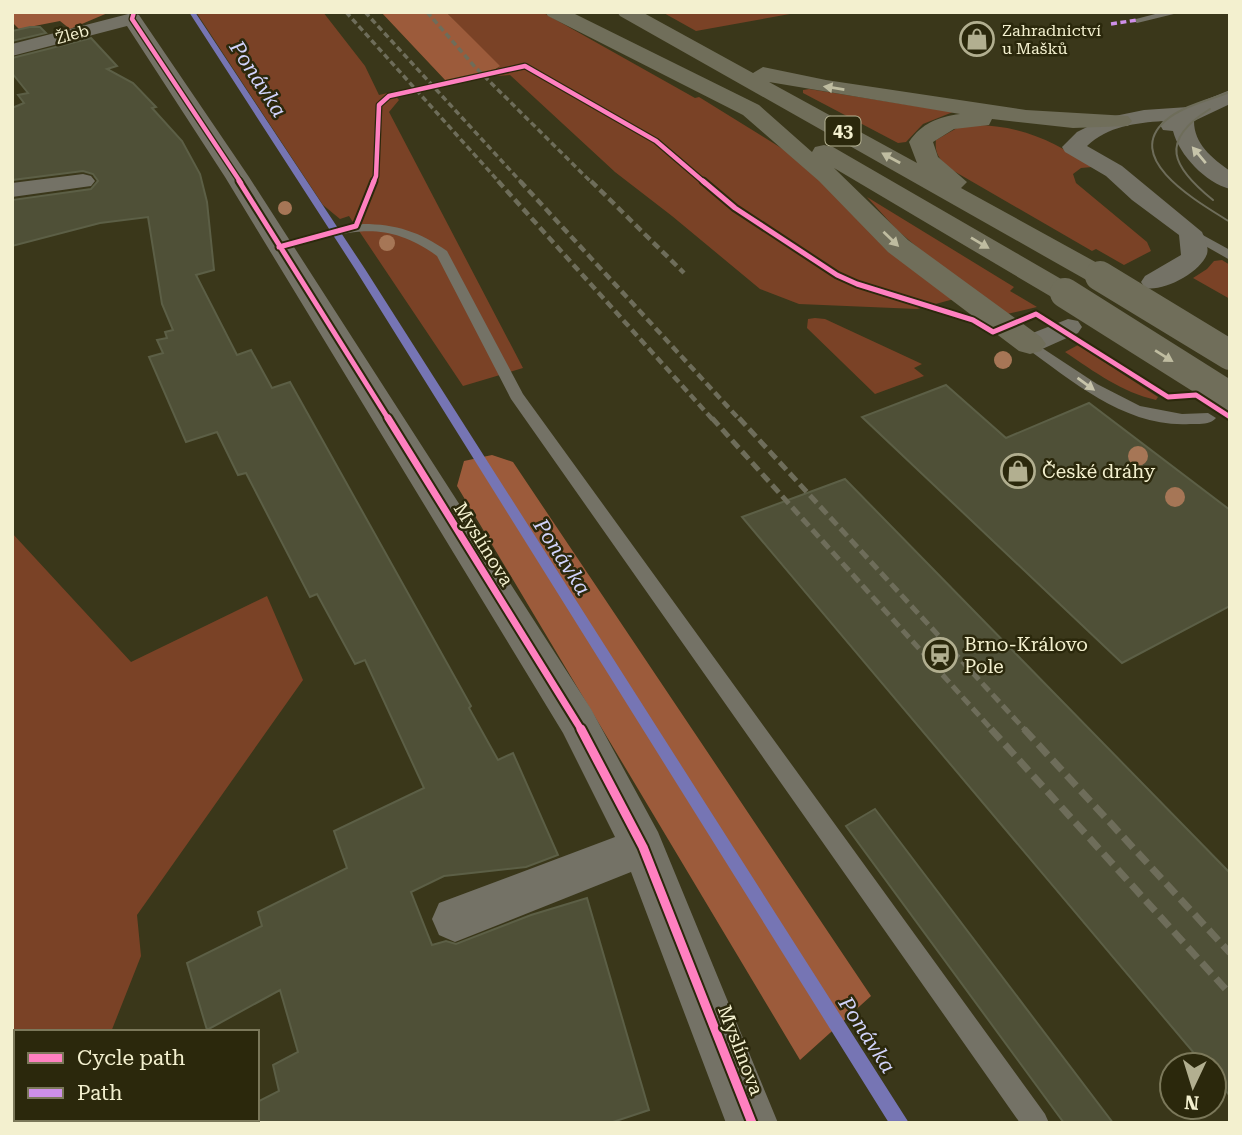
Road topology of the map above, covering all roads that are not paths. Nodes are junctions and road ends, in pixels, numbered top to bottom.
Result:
1 (555, 12) edge
2 (583, 12) edge
3 (627, 12) edge
4 (1178, 12) edge
5 (133, 15) edge
6 (1137, 20) dead end
7 (670, 37) junction
8 (12, 50) edge
9 (1230, 96) edge
10 (751, 110) junction
11 (1187, 116) junction
12 (1120, 145) junction
13 (1073, 147) junction
14 (83, 181) dead end
15 (1230, 183) edge
16 (12, 190) edge
17 (362, 213) dead end
18 (356, 226) junction
19 (1015, 227) junction
20 (1190, 232) junction
21 (293, 243) junction
22 (1230, 256) edge
23 (1154, 282) dead end
24 (1068, 327) dead end
25 (1030, 344) junction
26 (1230, 355) edge
27 (1219, 408) edge
28 (643, 847) junction
29 (455, 919) dead end
30 (752, 1123) edge
31 (1035, 1123) edge

1 - 10 highway, 43
2 - 10 highway, 43
3 - 7 highway, 43
4 - 6 lane
5 - 8 street, Žleb
5 - 21 street, Myslínova
12 -> 7 highway
19 -> 7 highway, 43
9 - 11 street
10 -> 25 highway
10 -> 27 highway, 43, bridge
11 - 12 street
15 -> 11 street
12 - 13 street
12 - 13 street
12 - 20 street
13 - 19 highway
14 - 16 street
17 - 18 lane
18 - 21 lane
18 - 31 lane
19 - 26 highway, 43, bridge
20 - 22 lane
20 - 23 street
21 - 28 street, Myslínova
24 - 25 street
25 -> 27 lane
28 - 29 street
28 - 30 street, Myslínova

